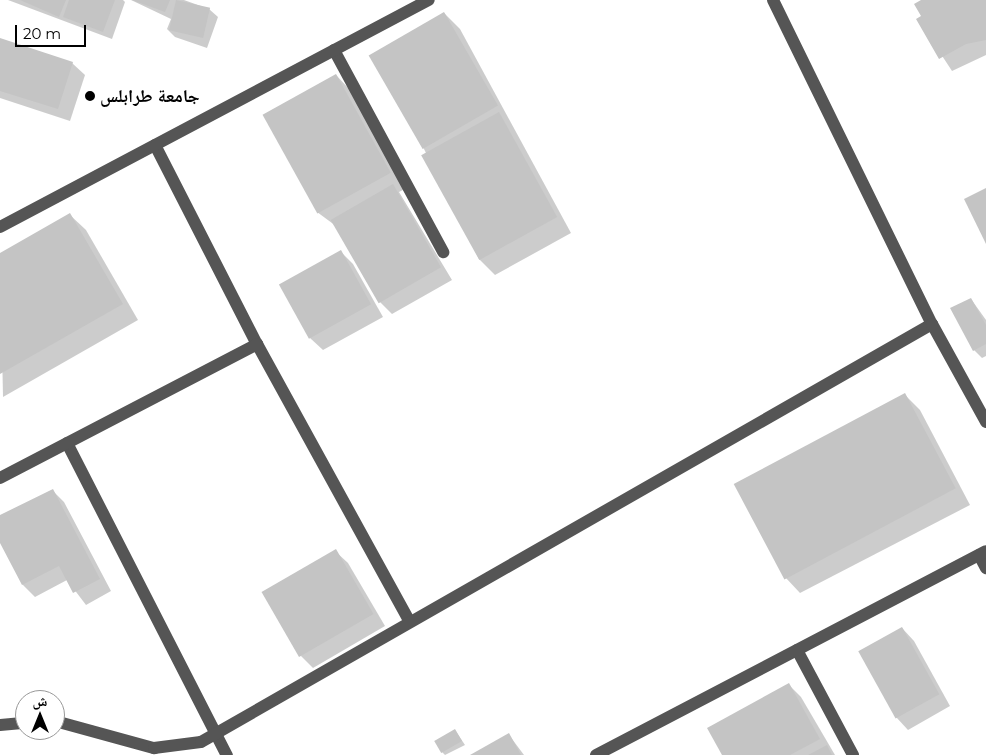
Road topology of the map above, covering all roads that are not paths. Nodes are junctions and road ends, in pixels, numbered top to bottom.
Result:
1 (430, 0) edge
2 (773, 0) edge
3 (334, 50) junction
4 (155, 145) junction
5 (0, 227) edge
6 (443, 252) dead end
7 (932, 324) junction
8 (257, 344) junction
9 (986, 422) edge
10 (67, 443) junction
11 (0, 478) edge
12 (982, 553) edge
13 (986, 568) edge
14 (409, 621) junction
15 (797, 650) junction
16 (15, 724) edge
17 (65, 724) edge
18 (0, 725) edge
19 (216, 730) junction
20 (227, 755) edge
21 (596, 755) edge
22 (853, 755) edge

1 - 3 street
2 - 7 street
3 - 4 street
3 - 6 street
4 - 5 street
4 - 8 street
7 - 9 street
7 - 14 street
8 - 10 street
8 - 14 street
10 - 11 street
10 - 19 street
12 - 13 street
12 - 15 street
14 - 19 street
15 - 21 street
15 - 22 street
16 - 18 street
17 - 19 street
19 - 20 street

